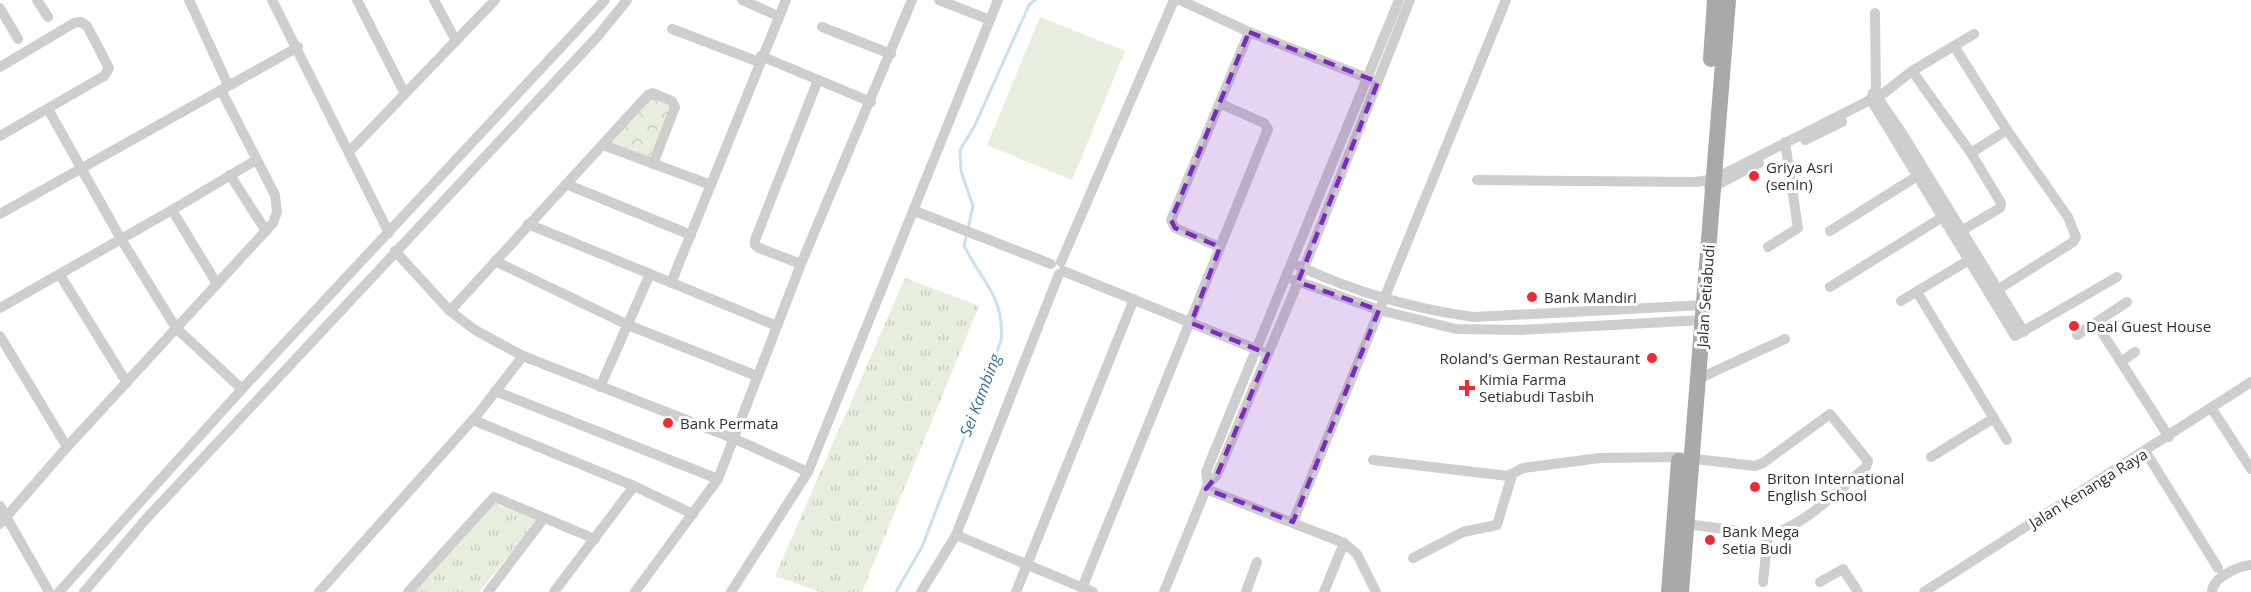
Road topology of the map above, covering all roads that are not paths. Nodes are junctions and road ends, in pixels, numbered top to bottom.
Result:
1 (37, 0) edge
2 (189, 0) edge
3 (272, 0) edge
4 (357, 0) edge
5 (434, 0) edge
6 (495, 0) edge
7 (605, 0) edge
8 (627, 0) edge
9 (742, 0) edge
10 (786, 0) edge
11 (912, 0) edge
12 (939, 0) edge
13 (998, 0) edge
14 (1174, 0) edge
15 (1180, 0) edge
16 (1506, 0) edge
17 (1715, 0) edge
18 (1728, 0) edge
19 (1401, 2) edge
20 (0, 9) edge
21 (1875, 14) dead end
22 (778, 16) junction
23 (48, 17) dead end
24 (990, 20) junction
25 (822, 27) dead end
26 (672, 29) dead end
27 (1249, 32) junction
28 (1974, 34) dead end
29 (18, 39) dead end
30 (456, 41) junction
31 (1954, 46) junction
32 (297, 47) junction
33 (891, 54) junction
34 (760, 59) junction
35 (0, 67) edge
36 (1912, 71) junction
37 (818, 80) junction
38 (1373, 80) junction
39 (224, 87) junction
40 (405, 94) junction
41 (1876, 97) junction
42 (871, 102) junction
43 (1221, 104) junction
44 (48, 110) junction
45 (2007, 130) junction
46 (0, 136) edge
47 (603, 144) junction
48 (1785, 146) junction
49 (350, 151) junction
50 (1971, 153) junction
51 (256, 160) junction
52 (652, 164) junction
53 (82, 169) junction
54 (1921, 174) junction
55 (230, 176) junction
56 (440, 178) junction
57 (1477, 180) dead end
58 (1705, 183) junction
59 (566, 184) junction
60 (711, 184) junction
61 (452, 189) junction
62 (172, 210) junction
63 (915, 211) junction
64 (0, 214) edge
65 (1941, 218) junction
66 (528, 224) junction
67 (266, 231) junction
68 (1830, 231) dead end
69 (388, 233) junction
70 (1958, 233) junction
71 (691, 235) junction
72 (121, 239) junction
73 (1220, 246) junction
74 (1768, 247) dead end
75 (395, 251) junction
76 (1969, 260) junction
77 (495, 261) junction
78 (801, 264) junction
79 (1299, 266) junction
80 (1058, 268) junction
81 (650, 274) junction
82 (60, 275) junction
83 (2117, 277) dead end
84 (1293, 280) junction
85 (217, 284) junction
86 (671, 284) junction
87 (1830, 287) dead end
88 (1995, 291) junction
89 (1917, 292) junction
90 (330, 295) junction
91 (1384, 298) junction
92 (1134, 299) junction
93 (1901, 301) dead end
94 (2127, 302) dead end
95 (343, 305) junction
96 (0, 308) edge
97 (1379, 310) junction
98 (450, 311) junction
99 (1698, 313) junction
100 (1559, 314) junction
101 (1521, 317) junction
102 (1191, 322) junction
103 (2096, 323) junction
104 (628, 325) junction
105 (777, 326) junction
106 (176, 328) junction
107 (1559, 328) junction
108 (1521, 330) junction
109 (2077, 335) dead end
110 (0, 336) edge
111 (1785, 339) dead end
112 (1263, 352) junction
113 (2134, 352) dead end
114 (523, 356) junction
115 (2121, 362) junction
116 (757, 376) junction
117 (1698, 379) junction
118 (2251, 382) edge
119 (127, 383) junction
120 (600, 387) junction
121 (242, 389) junction
122 (495, 392) junction
123 (2212, 409) junction
124 (1994, 418) junction
125 (473, 420) junction
126 (2169, 436) junction
127 (735, 439) junction
128 (2007, 440) dead end
129 (67, 447) junction
130 (2145, 452) junction
131 (1685, 457) junction
132 (1931, 457) dead end
133 (1373, 460) dead end
134 (2251, 469) edge
135 (808, 472) junction
136 (1512, 475) junction
137 (718, 479) junction
138 (634, 486) junction
139 (1207, 487) junction
140 (0, 506) edge
141 (134, 508) junction
142 (693, 514) junction
143 (544, 518) junction
144 (146, 519) junction
145 (3, 520) edge
146 (1293, 522) junction
147 (1687, 524) junction
148 (956, 535) junction
149 (1768, 535) junction
150 (596, 539) junction
151 (1344, 543) junction
152 (1413, 558) dead end
153 (1257, 562) dead end
154 (1025, 564) junction
155 (2251, 565) edge
156 (2218, 568) dead end
157 (1763, 582) dead end
158 (1820, 582) dead end
159 (1940, 588) edge
160 (1088, 590) edge
161 (49, 592) edge
162 (59, 592) edge
163 (84, 592) edge
164 (319, 592) edge
165 (408, 592) edge
166 (488, 592) edge
167 (554, 592) edge
168 (635, 592) edge
169 (731, 592) edge
170 (921, 592) edge
171 (1016, 592) edge
172 (1164, 592) edge
173 (1246, 592) edge
174 (1324, 592) edge
175 (1376, 592) edge
176 (1669, 592) edge
177 (1681, 592) edge
178 (1858, 592) edge
179 (1924, 592) edge
180 (2212, 592) edge

1 - 23 street
2 - 39 street
3 - 32 street
4 - 40 street
5 - 30 street
6 - 30 street
7 - 56 street
8 - 61 street
9 - 22 street
10 - 22 street
11 - 33 street
12 - 24 street
13 - 24 street
14 - 80 street
15 - 27 street
16 - 91 street
17 - 58 main road, Jalan Setiabudi
18 - 58 main road, Jalan Setiabudi
19 - 38 street
20 - 29 street
21 - 41 street
22 - 34 street
24 - 63 street
25 - 33 street
26 - 34 street
27 - 38 street
27 - 43 street
28 - 31 street
30 - 40 street
31 - 36 street
31 - 45 street
32 - 39 street
32 - 49 street
33 - 42 street
34 - 37 street
34 - 60 street
35 - 44 street
36 - 41 street
36 - 50 street
37 - 42 street
37 - 78 street
38 - 79 street
39 - 51 street
39 - 53 street
40 - 49 street
41 - 48 street
41 - 54 street
42 - 78 street
43 - 73 street
43 - 73 street
44 - 46 street
44 - 53 street
45 - 50 street
45 - 88 street
47 - 52 street
47 - 52 street
47 - 59 street
48 - 58 street
48 - 74 street
49 - 69 street
50 - 70 street
51 - 55 street
51 - 67 street
52 - 60 street
53 - 64 street
53 - 72 street
54 - 65 street
54 - 68 street
54 - 70 street
55 - 62 street
55 - 67 street
56 - 61 street
56 - 69 street
57 - 58 street
58 - 99 main road, Jalan Setiabudi
59 - 66 street
59 - 71 street
60 - 71 street
61 - 75 street
62 - 72 street
62 - 85 street
63 - 80 street
63 - 135 street
65 - 70 street
65 - 87 street
66 - 77 street
66 - 81 street
67 - 85 street
69 - 90 street
70 - 76 street
70 - 88 street
71 - 86 street
72 - 82 street
72 - 106 street
73 - 102 street
75 - 95 street
75 - 98 street
76 - 88 street
76 - 89 street
77 - 98 street
77 - 104 street
78 - 105 street
79 - 84 street
79 - 91 street
80 - 92 street
80 - 148 street
81 - 86 street
81 - 104 street
82 - 96 street
82 - 119 street
83 - 88 street
84 - 97 street
84 - 112 street
85 - 106 street
86 - 105 street
89 - 93 street
89 - 124 street
90 - 95 street
90 - 121 street
91 - 97 street
91 - 101 street
92 - 102 street
92 - 154 street
94 - 103 street
95 - 144 street
97 - 108 street
97 - 146 street
98 - 114 street
99 - 100 street
99 - 107 street
99 - 117 main road, Jalan Setiabudi
99 - 131 main road, Jalan Setiabudi
100 - 101 street
100 - 107 street
101 - 108 street
102 - 112 street
102 - 160 street
103 - 109 street
103 - 115 street
104 - 116 street
104 - 120 street
105 - 116 street
106 - 119 street
106 - 121 street
107 - 108 street
110 - 129 street
111 - 117 street
112 - 139 street
113 - 115 street
114 - 120 street
114 - 122 street
115 - 126 street
116 - 127 street
117 - 131 main road, Jalan Setiabudi
118 - 123 street, Jalan Kenanga Raya
119 - 129 street
120 - 127 street
121 - 141 street
122 - 125 street
122 - 137 street
123 - 126 street, Jalan Kenanga Raya
123 - 134 street
124 - 128 street
124 - 132 street
125 - 138 street
125 - 164 street
126 - 130 street, Jalan Kenanga Raya
127 - 135 street
127 - 137 street
129 - 145 street
130 - 156 street
130 - 159 street, Jalan Kenanga Raya
131 - 136 street
131 - 147 main road, Jalan Setiabudi
131 - 149 street
131 - 176 main road, Jalan Setiabudi
133 - 136 street
135 - 169 street
136 - 152 street
137 - 142 street
138 - 142 street
138 - 150 street
139 - 146 street
139 - 172 street
140 - 145 street
141 - 144 street
141 - 162 street
142 - 168 street
143 - 150 street
143 - 165 street
143 - 166 street
144 - 163 street
145 - 161 street
146 - 151 street
147 - 149 street
147 - 177 main road, Jalan Setiabudi
148 - 154 street
148 - 170 street
149 - 157 street
150 - 167 street
151 - 174 street
151 - 175 street
153 - 173 street
154 - 160 street
154 - 171 street
155 - 180 street
158 - 178 street
159 - 179 street, Jalan Kenanga Raya

